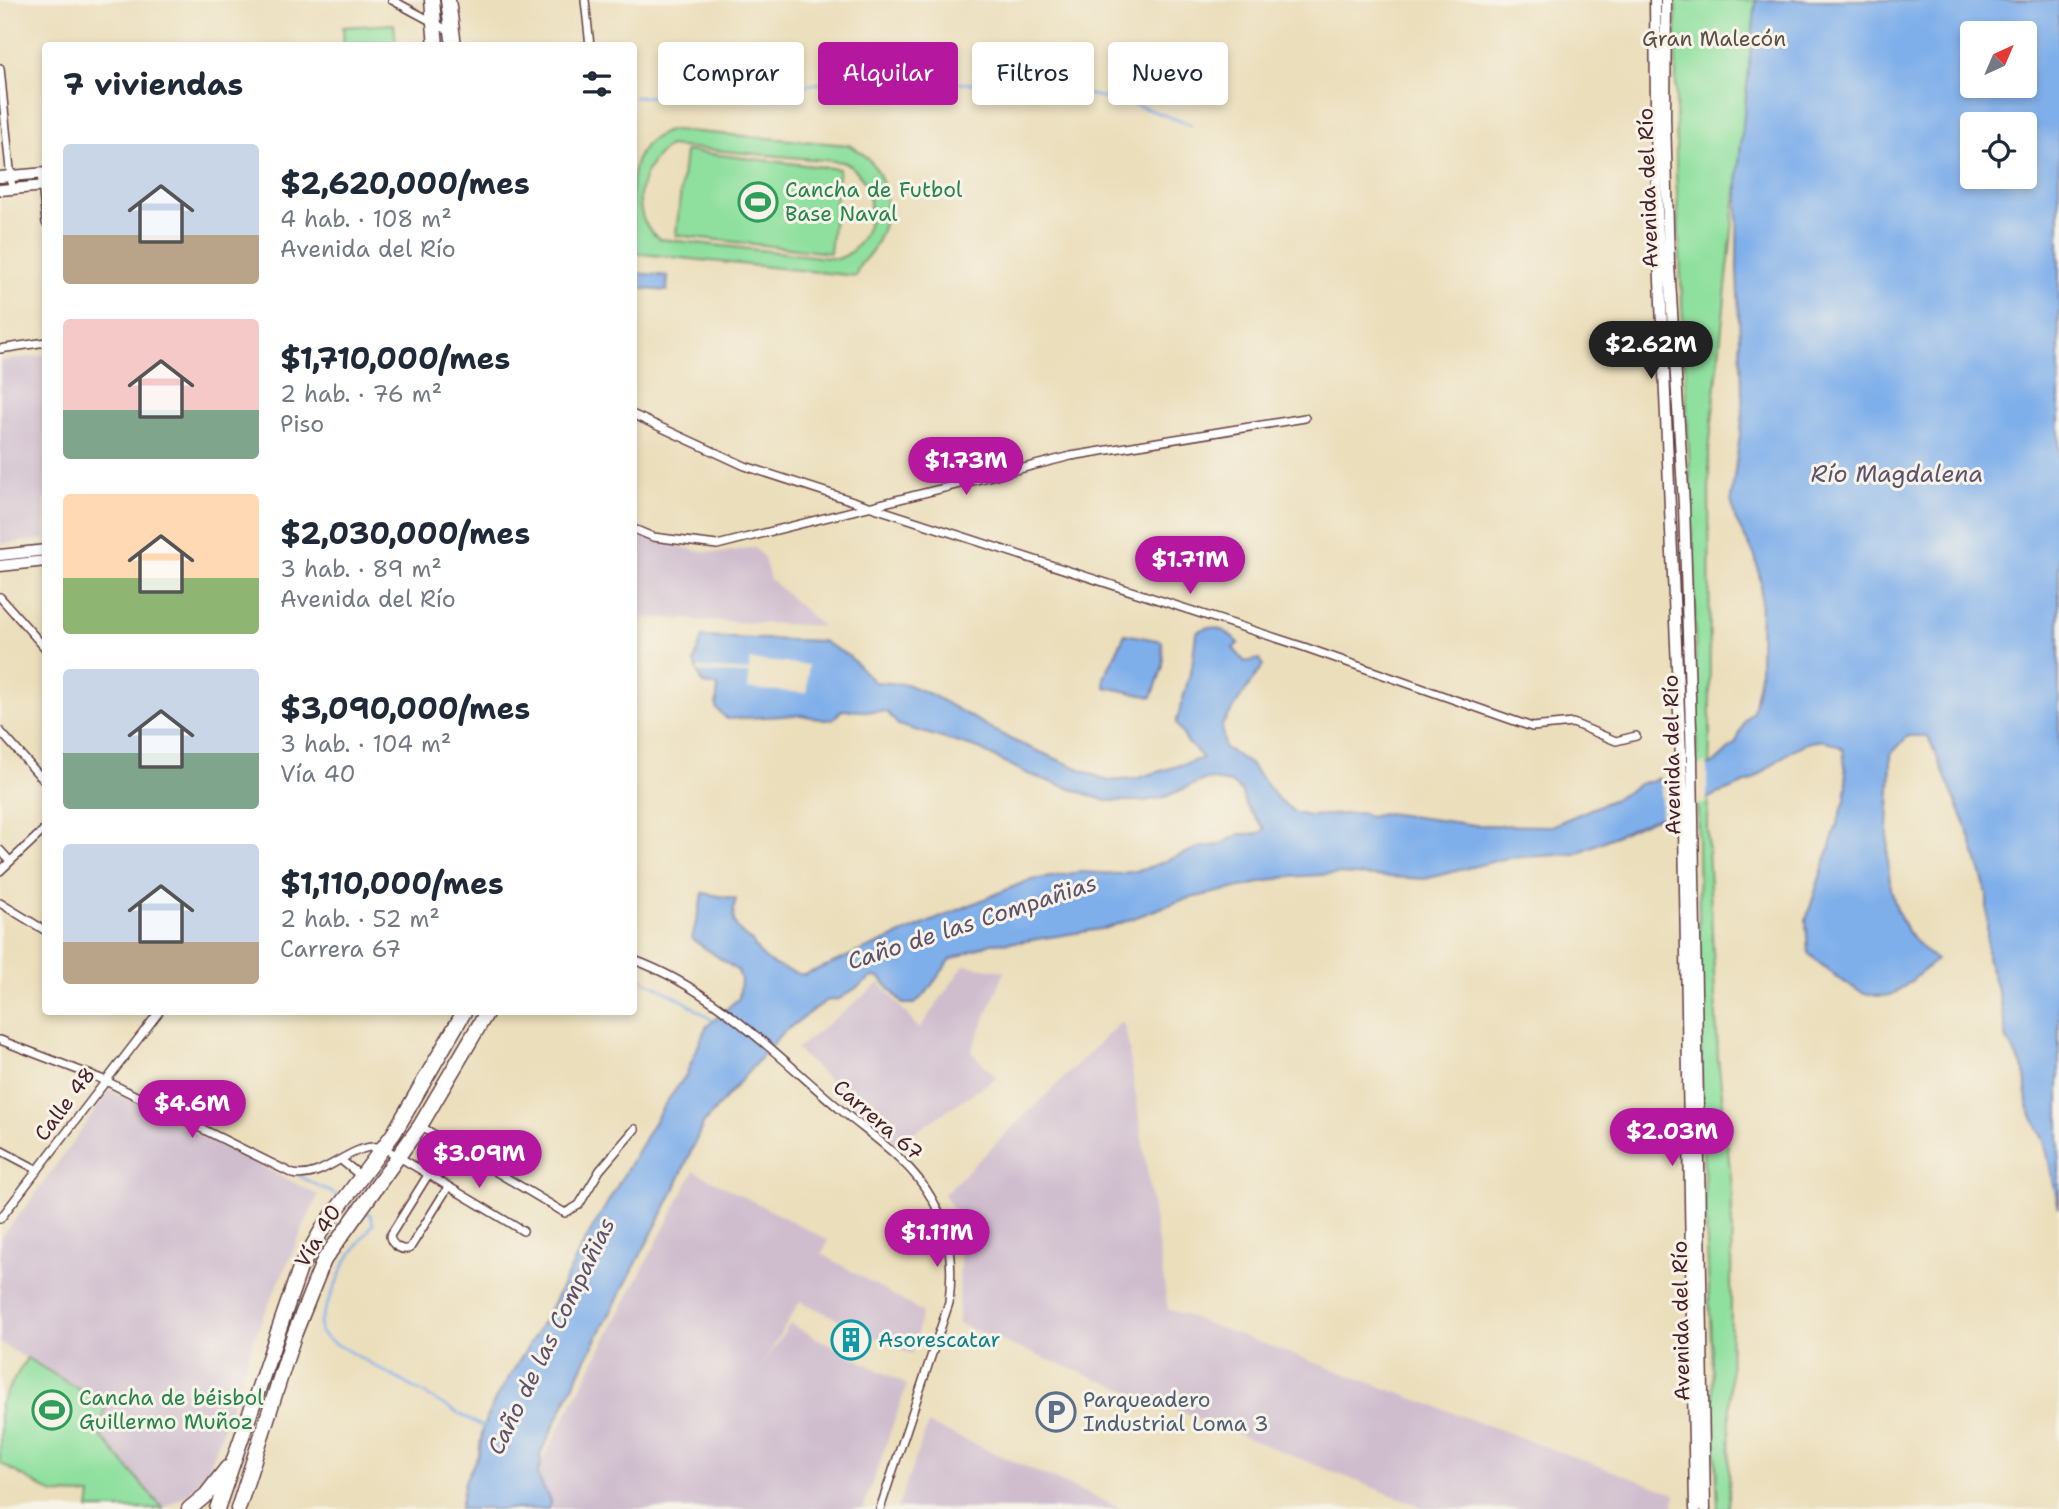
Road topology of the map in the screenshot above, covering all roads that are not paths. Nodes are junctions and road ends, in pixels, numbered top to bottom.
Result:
1 (392, 0) edge
2 (432, 0) edge
3 (448, 0) edge
4 (585, 0) edge
5 (1655, 0) edge
6 (1666, 0) edge
7 (434, 24) junction
8 (453, 39) edge
9 (436, 42) edge
10 (590, 42) edge
11 (0, 68) edge
12 (42, 173) edge
13 (5, 176) edge
14 (42, 186) edge
15 (6, 190) edge
16 (42, 343) edge
17 (0, 349) edge
18 (637, 416) edge
19 (1305, 418) dead end
20 (868, 507) junction
21 (637, 530) edge
22 (42, 550) edge
23 (0, 555) edge
24 (42, 561) edge
25 (12, 565) junction
26 (0, 566) edge
27 (0, 575) edge
28 (0, 597) edge
29 (42, 644) edge
30 (0, 731) edge
31 (1636, 736) dead end
32 (1687, 762) junction
33 (42, 778) edge
34 (1689, 826) junction
35 (42, 832) edge
36 (0, 850) edge
37 (10, 861) junction
38 (0, 871) edge
39 (0, 903) edge
40 (42, 929) edge
41 (637, 961) edge
42 (157, 1015) edge
43 (462, 1015) edge
44 (485, 1015) edge
45 (0, 1040) edge
46 (104, 1080) junction
47 (420, 1126) junction
48 (635, 1129) dead end
49 (384, 1148) junction
50 (0, 1150) edge
51 (399, 1157) junction
52 (341, 1160) junction
53 (38, 1170) junction
54 (428, 1175) junction
55 (361, 1178) junction
56 (448, 1187) junction
57 (0, 1219) edge
58 (523, 1231) dead end
59 (277, 1327) junction
60 (294, 1335) junction
61 (238, 1449) junction
62 (190, 1509) edge
63 (217, 1509) edge
64 (238, 1509) edge
65 (880, 1509) edge
66 (1695, 1509) edge
67 (1705, 1509) edge

1 - 7 street
2 - 7 highway
3 - 8 highway
4 - 10 street
5 - 32 main road, Avenida del Río
6 - 32 main road, Avenida del Río
7 - 8 street
7 - 9 highway
11 - 13 street
12 - 13 main road
13 - 15 street
14 - 15 main road
16 - 17 street
18 - 20 street
19 - 20 street
20 - 21 street
20 - 31 street
22 - 23 main road
24 - 25 main road
25 - 26 main road
25 - 27 street
28 - 29 street
30 - 33 street
32 - 34 main road, Avenida del Río
34 - 66 main road, Avenida del Río
34 - 67 main road, Avenida del Río
35 - 37 street
36 - 37 street
37 - 38 street
39 - 40 street
41 - 65 street, Carrera 67
42 - 46 street, Calle 48
43 - 49 highway, Vía 40
44 - 47 highway, Vía 40
45 - 46 street
46 - 52 street
46 - 53 street, Calle 48
47 - 48 street
47 - 51 highway, Vía 40
49 - 51 street
49 - 52 street
49 - 55 highway, Vía 40
50 - 53 street
51 - 54 street
51 - 60 highway, Vía 40
52 - 55 street
53 - 57 street, Calle 48
54 - 56 street
54 - 56 street
55 - 59 highway, Vía 40
56 - 58 street
59 - 60 highway
59 - 61 highway, Vía 40
60 - 64 highway, Vía 40
61 - 62 highway
61 - 63 highway, Vía 40

